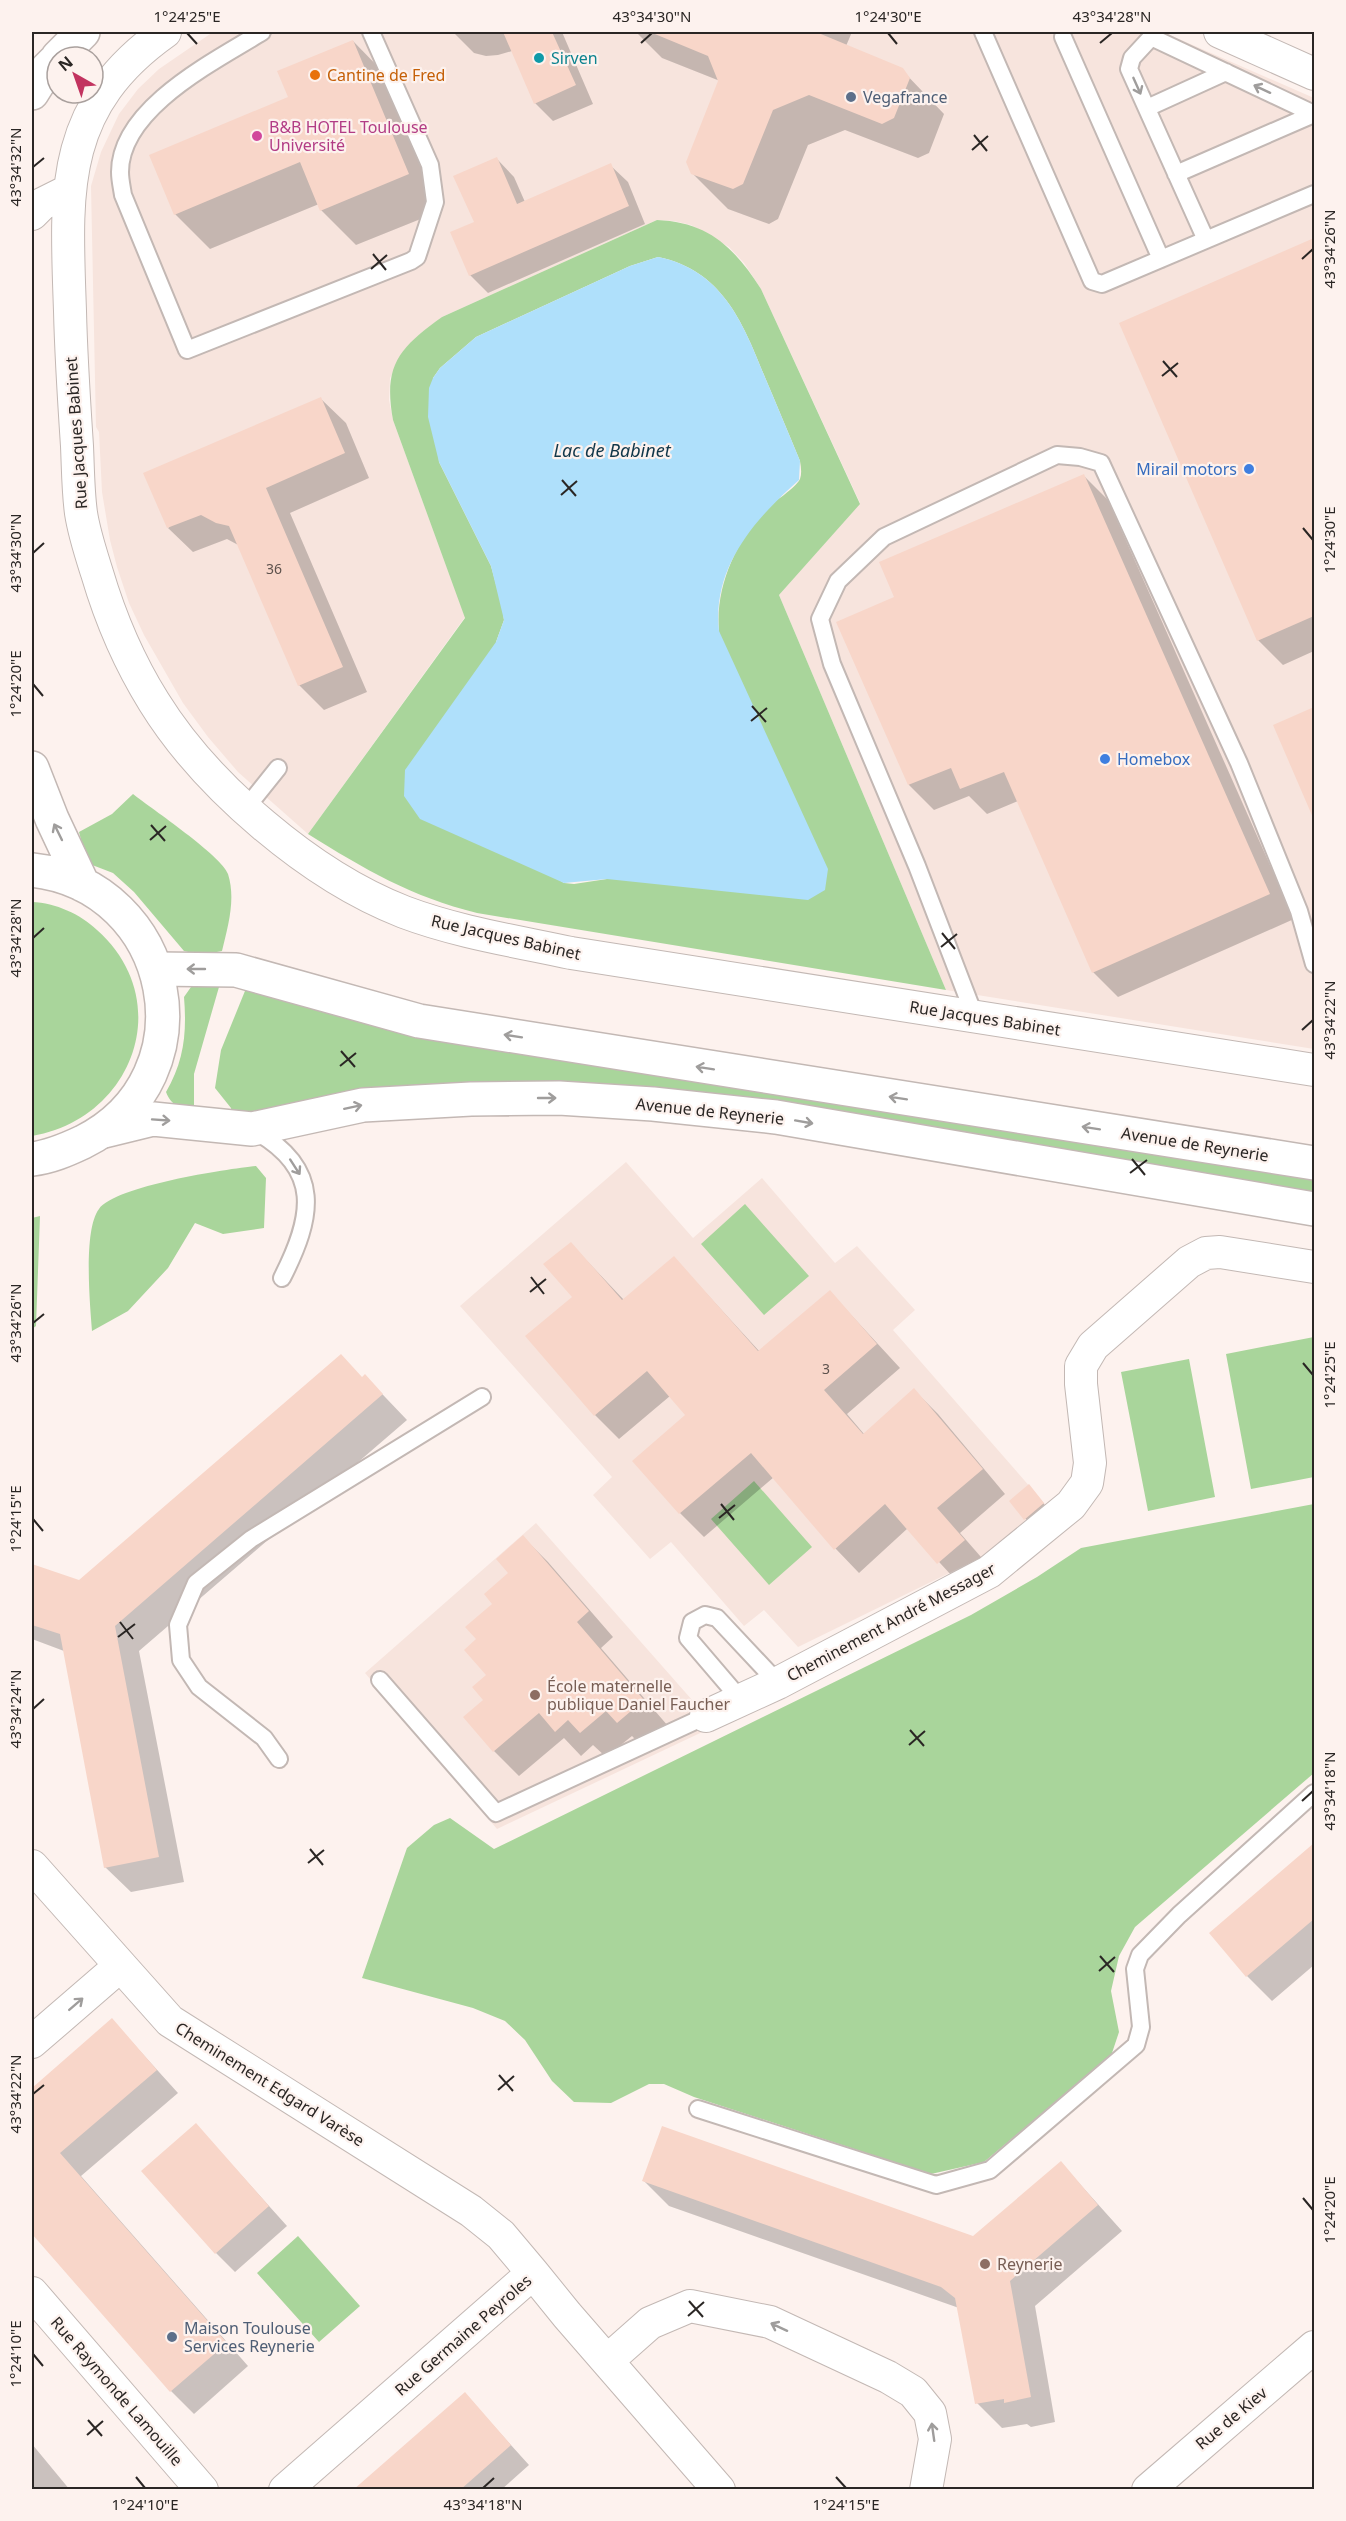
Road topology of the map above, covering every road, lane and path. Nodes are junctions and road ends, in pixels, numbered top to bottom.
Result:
1 (83, 32) edge
2 (165, 32) edge
3 (262, 32) edge
4 (371, 32) edge
5 (983, 32) edge
6 (1220, 32) edge
7 (1154, 34) edge
8 (1063, 37) dead end
9 (70, 45) edge
10 (45, 71) edge
11 (1226, 72) junction
12 (1314, 74) edge
13 (32, 93) edge
14 (1147, 108) junction
15 (1314, 114) edge
16 (1176, 174) junction
17 (68, 190) junction
18 (1314, 194) edge
19 (32, 214) edge
20 (1206, 240) junction
21 (1161, 259) junction
22 (32, 768) edge
23 (278, 768) dead end
24 (246, 808) junction
25 (32, 870) edge
26 (83, 885) junction
27 (1314, 964) edge
28 (156, 969) junction
29 (975, 1017) junction
30 (1314, 1070) edge
31 (252, 1129) junction
32 (104, 1131) junction
33 (32, 1159) edge
34 (1314, 1163) edge
35 (1314, 1209) edge
36 (1314, 1267) edge
37 (282, 1278) dead end
38 (482, 1397) dead end
39 (380, 1680) dead end
40 (778, 1683) junction
41 (741, 1700) junction
42 (706, 1716) joint
43 (279, 1759) dead end
44 (1314, 1793) edge
45 (32, 1866) edge
46 (120, 1965) junction
47 (32, 2042) edge
48 (698, 2109) dead end
49 (533, 2272) junction
50 (32, 2293) edge
51 (1310, 2360) edge
52 (607, 2361) junction
53 (202, 2490) edge
54 (285, 2490) edge
55 (719, 2490) edge
56 (926, 2490) edge
57 (1148, 2490) edge

1 - 9 main road
2 - 17 street, Rue Jacques Babinet
3 - 4 lane
5 - 21 lane
6 - 12 street
7 - 11 lane
7 -> 14 lane
8 - 21 lane
10 - 13 main road
11 - 14 lane
15 -> 11 lane
14 - 16 lane
15 - 16 lane
16 - 20 lane
17 - 19 street
17 - 24 street, Rue Jacques Babinet
18 - 20 lane
20 - 21 lane
26 -> 22 main road
23 - 24 lane
24 - 29 street, Rue Jacques Babinet
25 - 26 main road
26 - 28 main road
27 - 29 lane
28 - 32 main road
34 -> 28 main road, Avenue de Reynerie
29 - 30 street, Rue Jacques Babinet
32 -> 31 main road, Avenue de Reynerie
31 -> 35 main road, Avenue de Reynerie
31 -> 37 lane
32 - 33 main road
36 - 40 street, Cheminement André Messager
38 - 43 lane
39 - 42 lane
40 - 41 street, Cheminement André Messager
40 - 41 lane
41 - 42 street, Cheminement André Messager
44 - 48 lane
45 - 46 street, Cheminement Edgard Varèse
47 -> 46 street
46 - 49 street, Cheminement Edgard Varèse
49 - 52 street, Rue Germaine Peyroles
49 - 54 street, Rue Germaine Peyroles
50 - 53 street, Rue Raymonde Lamouille
51 - 57 street, Rue de Kiev
52 - 55 street, Rue Germaine Peyroles
56 -> 52 street

